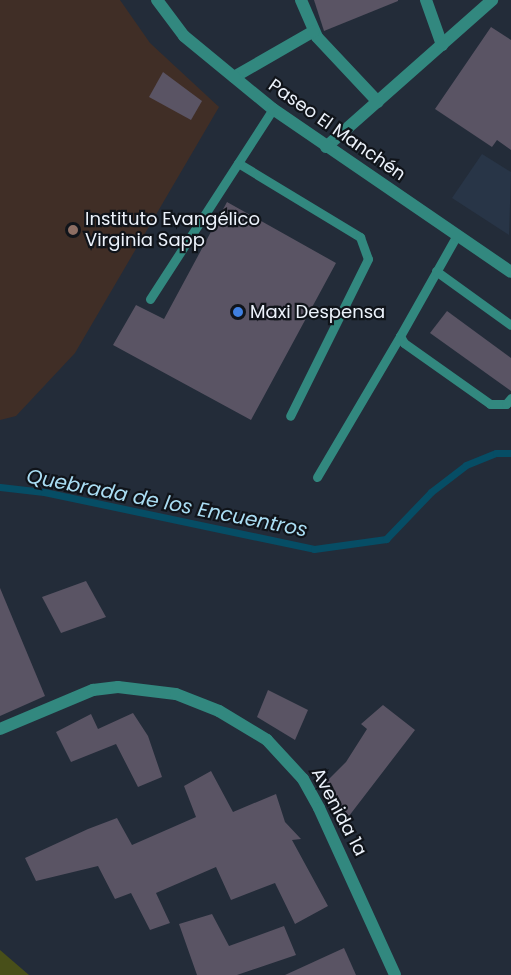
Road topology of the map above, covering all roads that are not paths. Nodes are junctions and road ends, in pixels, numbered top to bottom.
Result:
1 (157, 0) edge
2 (301, 0) edge
3 (426, 0) edge
4 (492, 0) edge
5 (314, 31) junction
6 (442, 45) junction
7 (234, 77) junction
8 (378, 102) junction
9 (273, 109) junction
10 (326, 147) junction
11 (238, 164) junction
12 (457, 236) junction
13 (436, 271) junction
14 (511, 272) edge
15 (150, 299) dead end
16 (511, 325) edge
17 (400, 336) junction
18 (511, 398) edge
19 (290, 416) dead end
20 (317, 477) dead end
21 (0, 729) edge
22 (395, 975) edge

1 - 7 street, Paseo El Manchén
2 - 5 street
3 - 6 street
4 - 6 street
5 - 7 street
5 - 8 street
6 - 8 street
7 - 9 street, Paseo El Manchén
8 - 10 street
9 - 10 street, Paseo El Manchén
9 - 11 lane
10 - 12 street, Paseo El Manchén
11 - 15 lane
11 - 19 lane
12 - 13 lane
12 - 14 street, Paseo El Manchén
13 - 16 lane
13 - 17 lane
17 - 18 lane
17 - 20 lane
21 - 22 street, Avenida 1a

